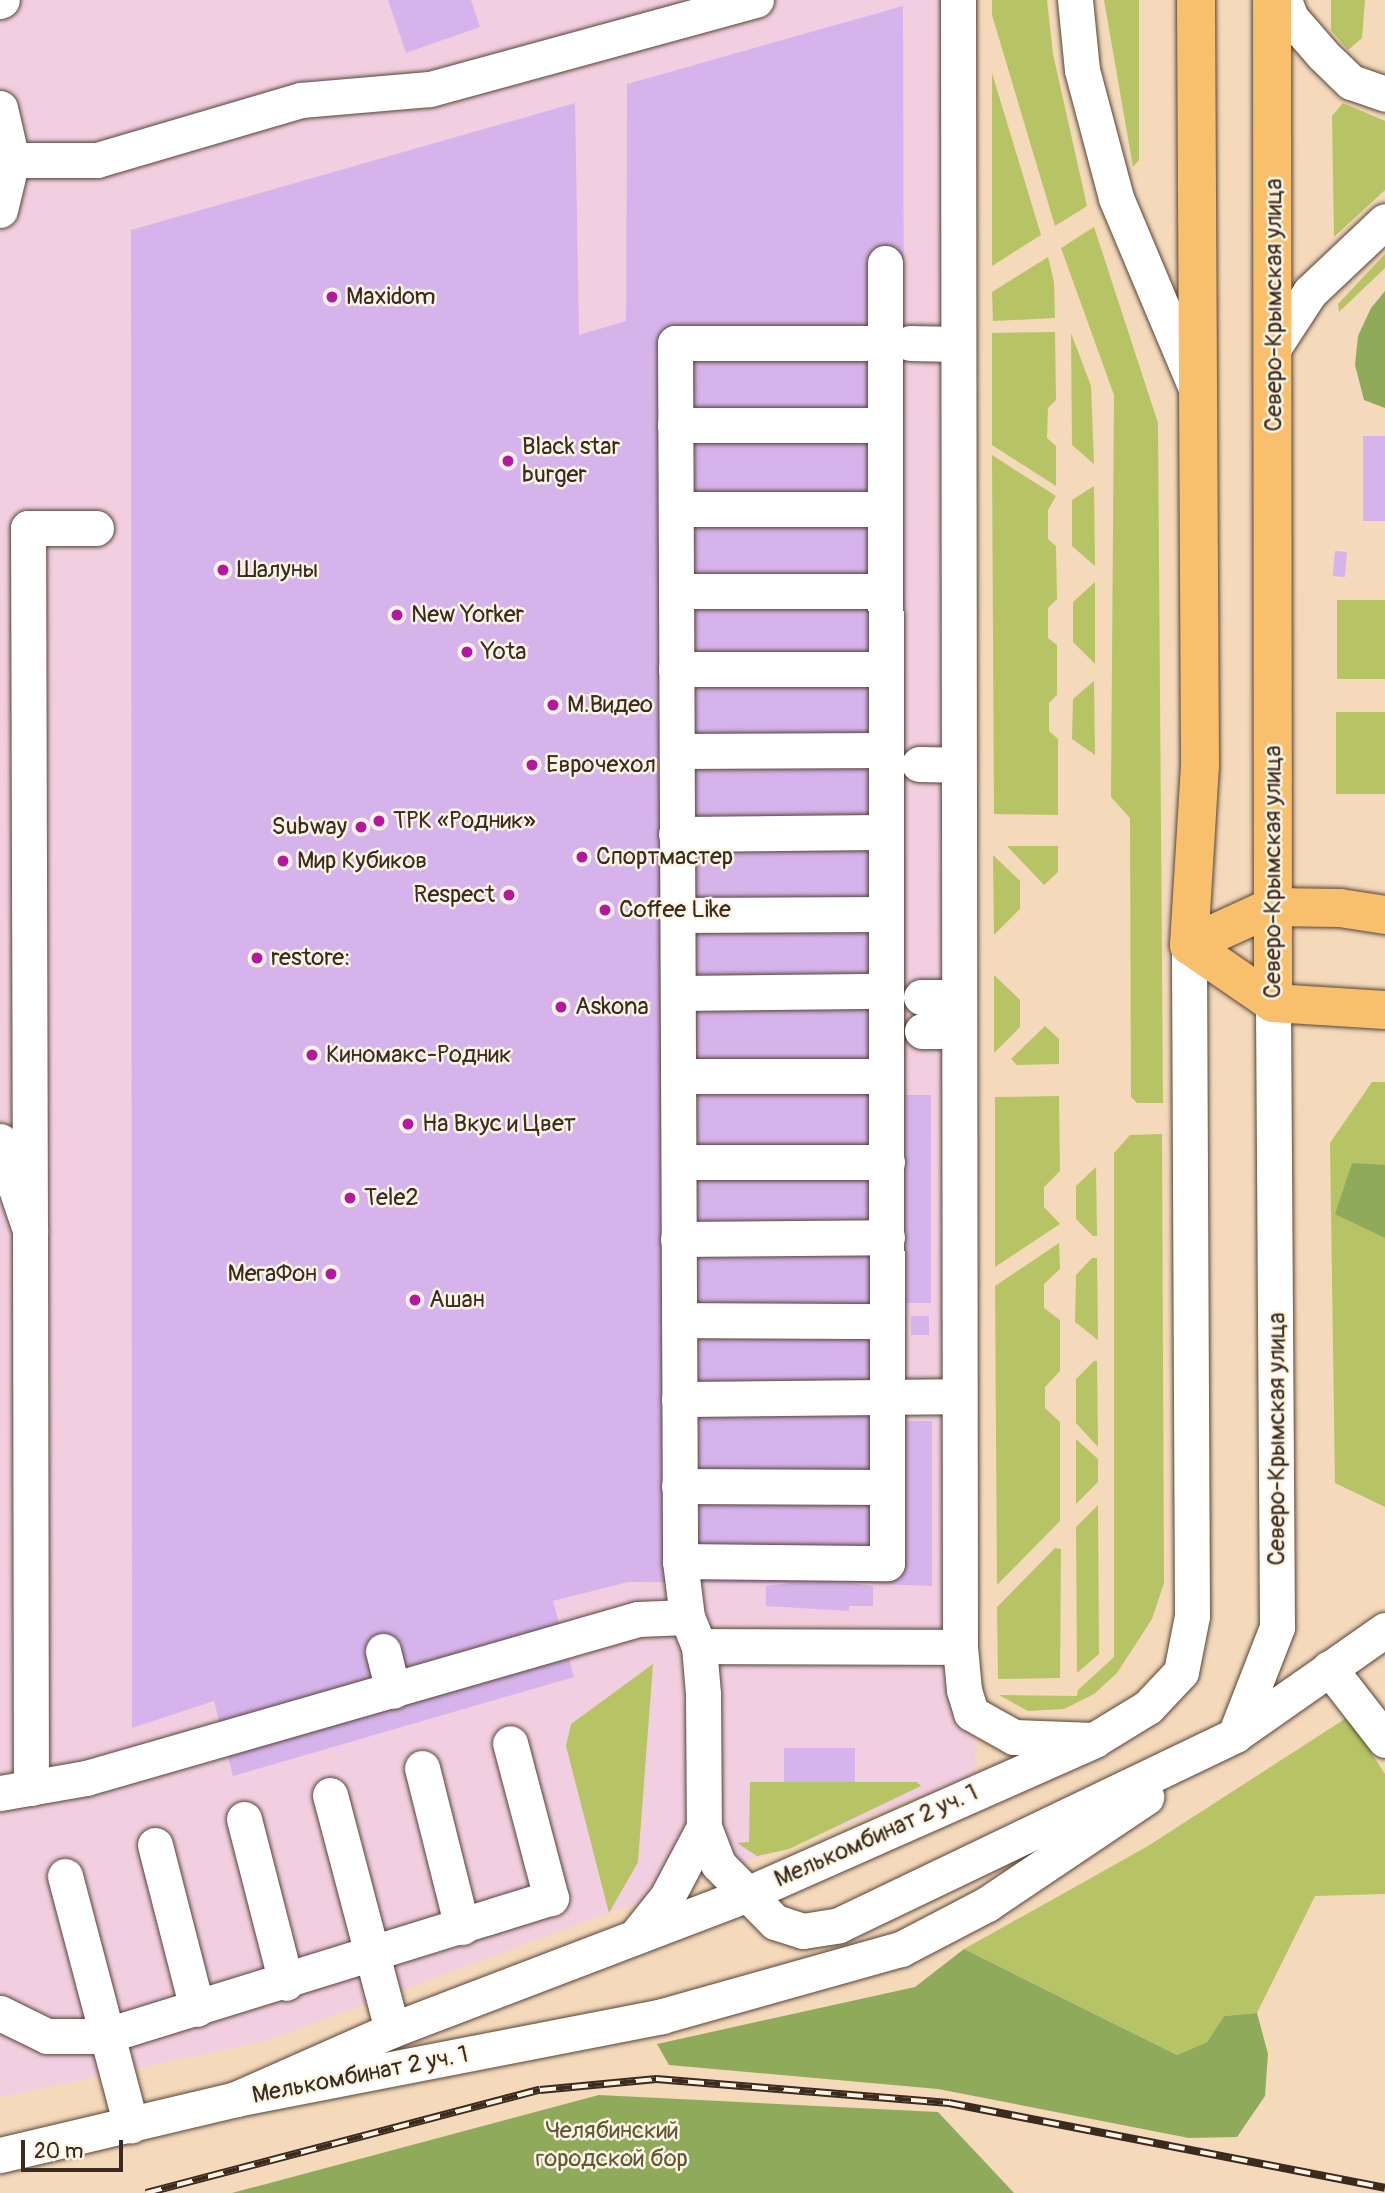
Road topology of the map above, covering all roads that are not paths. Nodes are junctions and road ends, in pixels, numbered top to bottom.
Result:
1 (756, 0) edge
2 (958, 0) edge
3 (1075, 0) edge
4 (1196, 0) edge
5 (1272, 0) edge
6 (1284, 0) edge
7 (1385, 94) edge
8 (1, 116) edge
9 (12, 160) junction
10 (0, 210) edge
11 (1385, 221) edge
12 (885, 263) dead end
13 (897, 343) junction
14 (957, 344) junction
15 (1274, 347) junction
16 (1197, 390) junction
17 (675, 425) junction
18 (885, 425) junction
19 (676, 509) junction
20 (885, 509) junction
21 (96, 536) dead end
22 (677, 591) junction
23 (884, 591) junction
24 (676, 669) junction
25 (884, 669) junction
26 (883, 750) junction
27 (677, 751) junction
28 (919, 764) dead end
29 (958, 765) junction
30 (884, 832) junction
31 (676, 834) junction
32 (1272, 907) junction
33 (885, 914) junction
34 (677, 915) junction
35 (1385, 915) edge
36 (1189, 945) junction
37 (886, 991) junction
38 (678, 993) junction
39 (921, 997) dead end
40 (959, 997) junction
41 (1273, 1003) junction
42 (1385, 1010) edge
43 (922, 1031) dead end
44 (959, 1031) junction
45 (679, 1076) junction
46 (886, 1076) junction
47 (0, 1141) edge
48 (679, 1162) junction
49 (887, 1162) junction
50 (30, 1230) junction
51 (887, 1237) junction
52 (678, 1239) junction
53 (679, 1320) junction
54 (886, 1321) junction
55 (959, 1396) junction
56 (887, 1398) junction
57 (679, 1399) junction
58 (679, 1486) junction
59 (886, 1487) junction
60 (680, 1561) junction
61 (1385, 1630) edge
62 (693, 1631) junction
63 (960, 1647) junction
64 (383, 1651) dead end
65 (1329, 1668) junction
66 (394, 1691) junction
67 (1235, 1735) junction
68 (1094, 1740) junction
69 (1385, 1740) edge
70 (510, 1743) dead end
71 (422, 1768) dead end
72 (15, 1790) edge
73 (330, 1795) dead end
74 (243, 1819) dead end
75 (704, 1827) junction
76 (155, 1845) dead end
77 (65, 1876) dead end
78 (745, 1895) junction
79 (461, 1927) junction
80 (635, 1937) junction
81 (372, 1956) junction
82 (286, 1983) junction
83 (197, 2009) junction
84 (0, 2013) edge
85 (392, 2030) junction
86 (104, 2036) junction
87 (236, 2099) junction
88 (131, 2125) junction
89 (0, 2155) edge

1 - 9 street
2 - 14 street
3 - 16 street
4 - 16 main road
5 - 15 main road, Северо-Крымская улица
6 - 7 street
8 - 9 street
9 - 10 street
11 - 15 street
12 - 13 street
13 - 14 street
13 - 17 street
13 - 18 street
14 - 29 street
15 - 32 main road, Северо-Крымская улица
16 - 36 main road
17 - 18 street
17 - 19 street
18 - 20 street
19 - 20 street
19 - 22 street
20 - 23 street
21 - 50 street
22 - 23 street
22 - 24 street
23 - 25 street
24 - 25 street
24 - 27 street
25 - 26 street
26 - 27 street
26 - 30 street
27 - 31 street
28 - 29 street
29 - 40 street
30 - 31 street
30 - 33 street
31 - 34 street
32 - 35 main road
32 - 36 main road
32 - 41 main road, Северо-Крымская улица
33 - 34 street
33 - 37 street
34 - 38 street
36 - 41 main road
36 - 68 street, Мелькомбинат 2 уч. 1
37 - 38 street
37 - 46 street
38 - 45 street
39 - 40 street
40 - 44 street
41 - 42 main road
41 - 67 street, Северо-Крымская улица
43 - 44 street
44 - 55 street
45 - 46 street
45 - 48 street
46 - 49 street
47 - 50 street
48 - 49 street
48 - 52 street
49 - 51 street
50 - 72 street
51 - 52 street
51 - 54 street
52 - 53 street
53 - 54 street
53 - 57 street
54 - 56 street
55 - 56 street
55 - 63 street
56 - 57 street
56 - 59 street
57 - 58 street
58 - 59 street
58 - 60 street
59 - 60 street
60 - 62 street
61 - 65 street
62 - 63 street
62 - 66 street
62 - 75 street
63 - 68 street
64 - 66 street
65 - 67 street
65 - 69 street
66 - 72 street
67 - 78 street
67 - 87 street, Мелькомбинат 2 уч. 1
68 - 78 street, Мелькомбинат 2 уч. 1
70 - 79 street
71 - 79 street
73 - 81 street
74 - 82 street
75 - 78 street
75 - 80 street
76 - 83 street
77 - 86 street
78 - 80 street, Мелькомбинат 2 уч. 1
79 - 81 street
80 - 85 street, Мелькомбинат 2 уч. 1
81 - 82 street
81 - 85 street
82 - 83 street
83 - 86 street
84 - 86 street
85 - 87 street, Мелькомбинат 2 уч. 1
86 - 88 street
87 - 88 street
88 - 89 street

